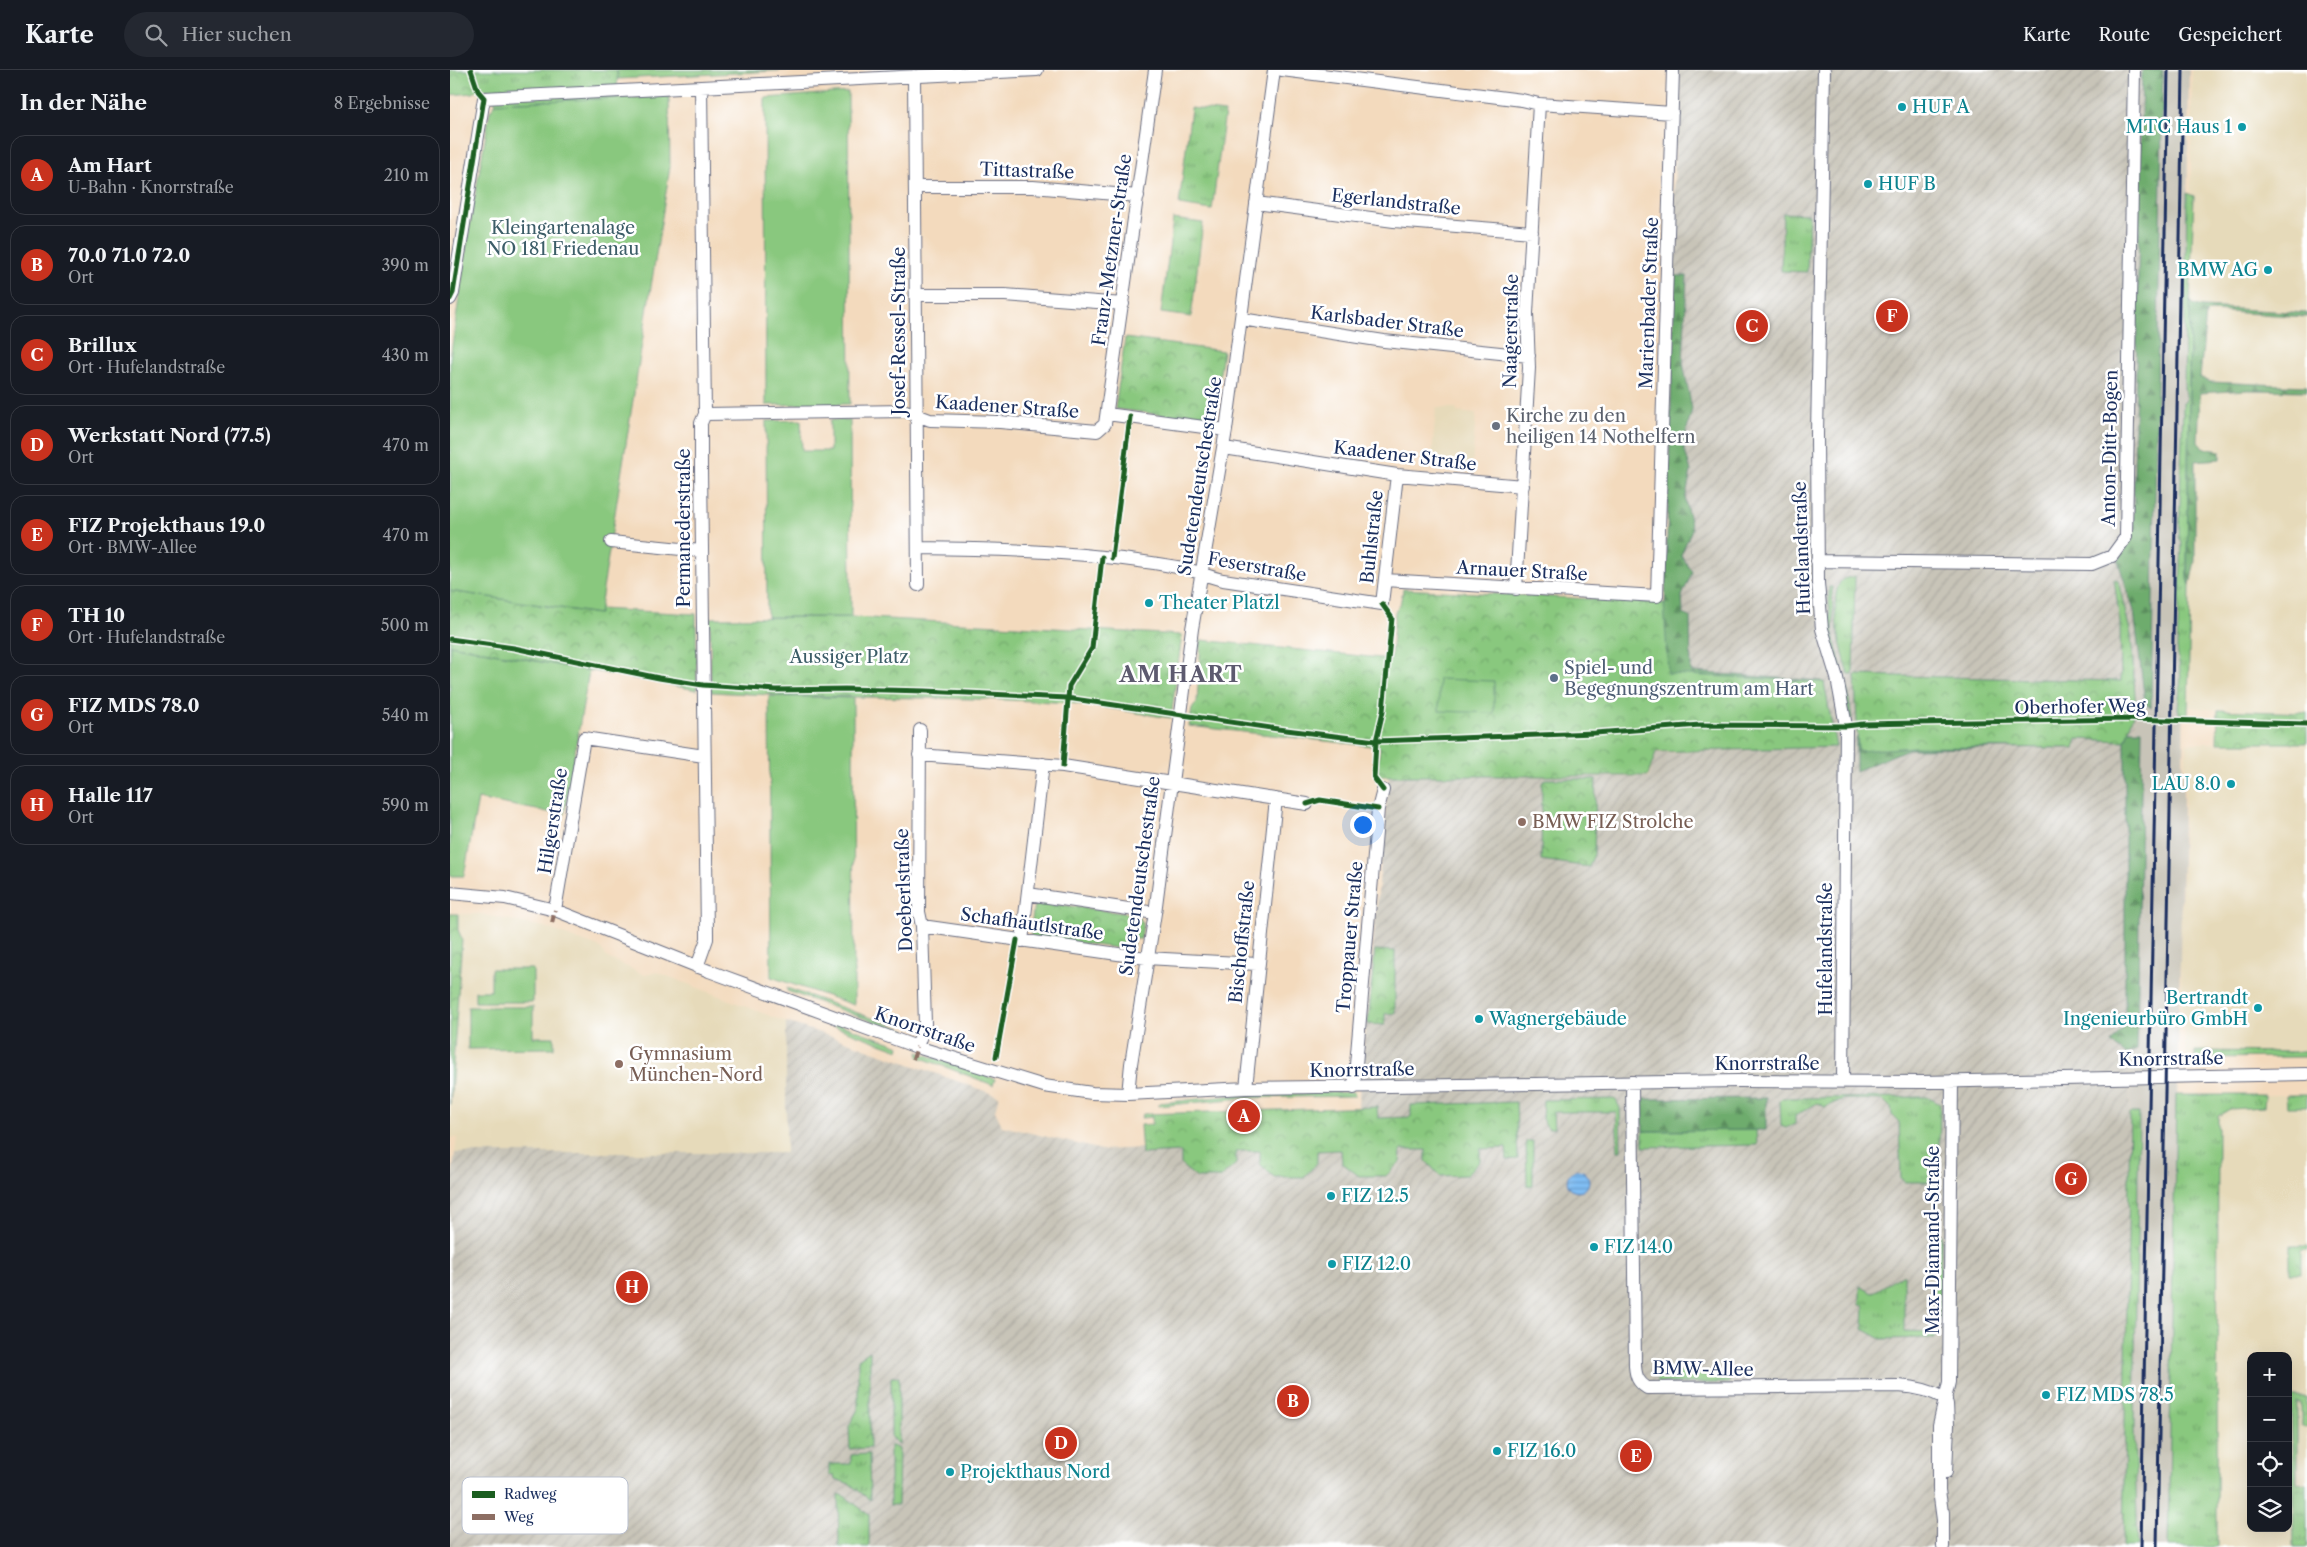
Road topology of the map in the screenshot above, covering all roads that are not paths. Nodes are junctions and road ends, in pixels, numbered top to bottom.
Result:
1 (1037, 70) edge
2 (1155, 70) edge
3 (1274, 70) edge
4 (1282, 70) edge
5 (1674, 70) edge
6 (1824, 70) edge
7 (2134, 70) edge
8 (914, 76) junction
9 (701, 87) junction
10 (1539, 104) junction
11 (1672, 113) junction
12 (915, 187) junction
13 (1138, 196) junction
14 (1256, 203) junction
15 (1532, 232) junction
16 (916, 295) junction
17 (450, 299) edge
18 (1123, 304) junction
19 (1241, 319) junction
20 (1529, 356) junction
21 (705, 414) junction
22 (1106, 414) junction
23 (917, 416) junction
24 (1226, 430) junction
25 (1097, 431) joint
26 (1224, 448) junction
27 (1397, 475) junction
28 (1522, 486) junction
29 (611, 542) dead end
30 (918, 548) junction
31 (701, 551) junction
32 (1817, 561) junction
33 (1202, 576) junction
34 (1385, 580) junction
35 (918, 585) dead end
36 (1516, 589) junction
37 (1657, 596) joint
38 (1382, 604) joint
39 (920, 730) dead end
40 (919, 755) junction
41 (704, 756) junction
42 (1042, 764) junction
43 (1172, 782) junction
44 (1383, 790) dead end
45 (1276, 799) junction
46 (1307, 804) dead end
47 (450, 893) edge
48 (1028, 894) junction
49 (555, 910) junction
50 (1155, 913) junction
51 (922, 926) junction
52 (1022, 941) junction
53 (1146, 958) junction
54 (1257, 964) junction
55 (697, 966) junction
56 (918, 1047) junction
57 (2307, 1074) edge
58 (1952, 1081) junction
59 (1632, 1082) junction
60 (1843, 1082) junction
61 (1246, 1088) junction
62 (1354, 1088) junction
63 (1128, 1094) junction
64 (1946, 1399) junction
65 (1944, 1547) edge

1 - 8 street
2 - 13 street, Franz-Metzner-Straße
3 - 14 street, Sudetendeutschestraße
4 - 10 street
5 - 11 street, Marienbader Straße
6 - 32 street, Hufelandstraße
7 - 32 street, Anton-Ditt-Bogen
8 - 9 street
8 - 12 street, Josef-Ressel-Straße
9 - 17 street
9 - 21 street, Permanederstraße
10 - 11 street
10 - 15 street, Naagerstraße
11 - 37 street, Marienbader Straße
12 - 13 street, Tittastraße
12 - 16 street, Josef-Ressel-Straße
13 - 18 street, Franz-Metzner-Straße
14 - 15 street, Egerlandstraße
14 - 19 street, Sudetendeutschestraße
15 - 20 street, Naagerstraße
16 - 18 street
16 - 23 street, Josef-Ressel-Straße
18 - 22 street, Franz-Metzner-Straße
19 - 20 street, Karlsbader Straße
19 - 24 street, Sudetendeutschestraße
20 - 28 street, Naagerstraße
21 - 23 street, Kaadener Straße
21 - 31 street, Permanederstraße
22 - 24 street
22 - 25 street, Franz-Metzner-Straße
23 - 25 street, Kaadener Straße
23 - 30 street, Josef-Ressel-Straße
24 - 26 street, Sudetendeutschestraße
26 - 27 street, Kaadener Straße
26 - 33 street, Sudetendeutschestraße
27 - 28 street, Kaadener Straße
27 - 34 street, Buhlstraße
28 - 36 street, Naagerstraße
29 - 31 street
30 - 33 street, Feserstraße
30 - 35 street, Josef-Ressel-Straße
31 - 41 street, Permanederstraße
32 - 60 street, Hufelandstraße
33 - 38 street, Feserstraße
33 - 43 street, Sudetendeutschestraße
34 - 36 street, Arnauer Straße
34 - 38 street, Buhlstraße
36 - 37 street, Arnauer Straße
39 - 40 street, Doeberlstraße
40 - 42 street
40 - 51 street, Doeberlstraße
41 - 49 street, Hilgerstraße
41 - 55 street, Permanederstraße
42 - 43 street
42 - 48 street
43 - 45 street
43 - 50 street, Sudetendeutschestraße
44 - 62 street, Troppauer Straße
45 - 46 street
45 - 54 street, Bischoffstraße
47 - 49 street, Knorrstraße
48 - 50 street
48 - 52 street
49 - 55 street, Knorrstraße
50 - 53 street, Sudetendeutschestraße
51 - 52 street, Schafhäutlstraße
51 - 56 street, Doeberlstraße
52 - 53 street, Schafhäutlstraße
53 - 54 street, Schafhäutlstraße
53 - 63 street, Sudetendeutschestraße
54 - 61 street, Bischoffstraße
55 - 56 street, Knorrstraße
56 - 63 street, Knorrstraße
57 - 58 street, Knorrstraße
58 - 60 street, Knorrstraße
58 - 64 street, Max-Diamand-Straße
59 - 60 street, Knorrstraße
59 - 62 street, Knorrstraße
59 - 64 street, BMW-Allee
61 - 62 street, Knorrstraße
61 - 63 street, Knorrstraße
64 - 65 street, Max-Diamand-Straße

